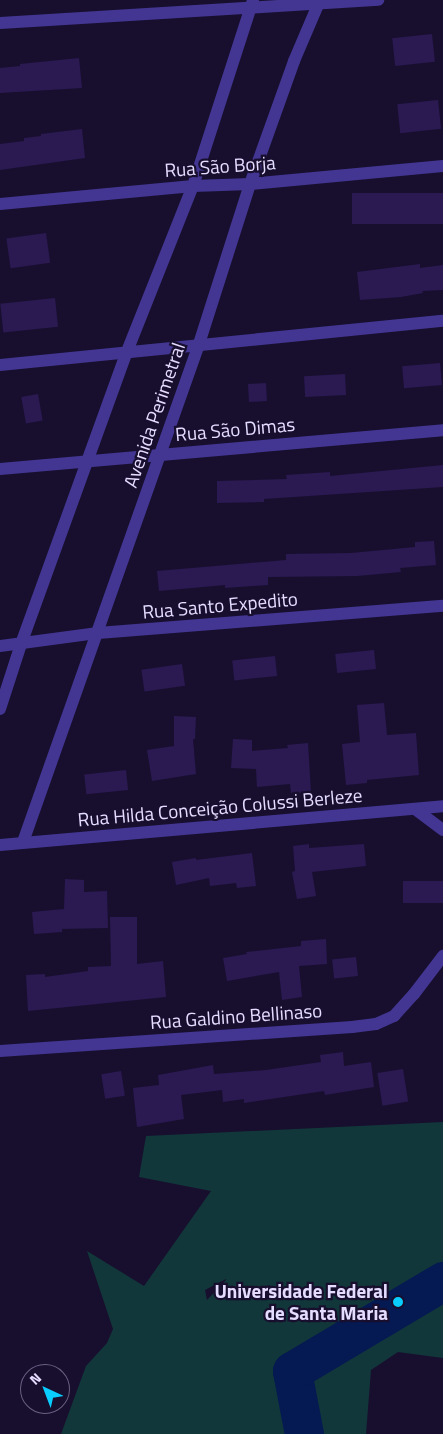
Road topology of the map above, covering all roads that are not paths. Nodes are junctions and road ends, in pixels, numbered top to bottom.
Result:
1 (378, 0) edge
2 (319, 2) edge
3 (252, 3) edge
4 (0, 23) edge
5 (443, 166) edge
6 (250, 184) junction
7 (193, 186) junction
8 (0, 204) edge
9 (443, 322) edge
10 (198, 347) junction
11 (126, 354) junction
12 (0, 365) edge
13 (443, 430) edge
14 (161, 454) junction
15 (88, 461) junction
16 (0, 469) edge
17 (443, 606) edge
18 (98, 634) junction
19 (21, 644) junction
20 (0, 646) edge
21 (0, 709) edge
22 (443, 806) edge
23 (415, 809) junction
24 (443, 830) edge
25 (23, 842) junction
26 (0, 845) edge
27 (443, 956) edge
28 (0, 1051) edge

1 - 2 street
2 - 3 street
2 - 6 street, Avenida Perimetral
3 - 4 street
3 - 7 street
5 - 6 street, Rua São Borja
6 - 7 street, Rua São Borja
6 - 10 street, Avenida Perimetral
7 - 8 street, Rua São Borja
7 - 11 street
9 - 10 street
10 - 11 street
10 - 14 street, Avenida Perimetral
11 - 12 street
11 - 15 street
13 - 14 street, Rua São Dimas
14 - 15 street, Rua São Dimas
14 - 18 street, Avenida Perimetral
15 - 16 street, Rua São Dimas
15 - 19 street
17 - 18 street, Rua Santo Expedito
18 - 19 street, Rua Santo Expedito
18 - 25 street, Avenida Perimetral
19 - 20 street, Rua Santo Expedito
19 - 21 street
22 - 23 street, Rua Hilda Conceição Colussi Berleze
23 - 24 street
23 - 25 street, Rua Hilda Conceição Colussi Berleze
25 - 26 street, Rua Hilda Conceição Colussi Berleze
27 - 28 street, Rua Galdino Bellinaso

